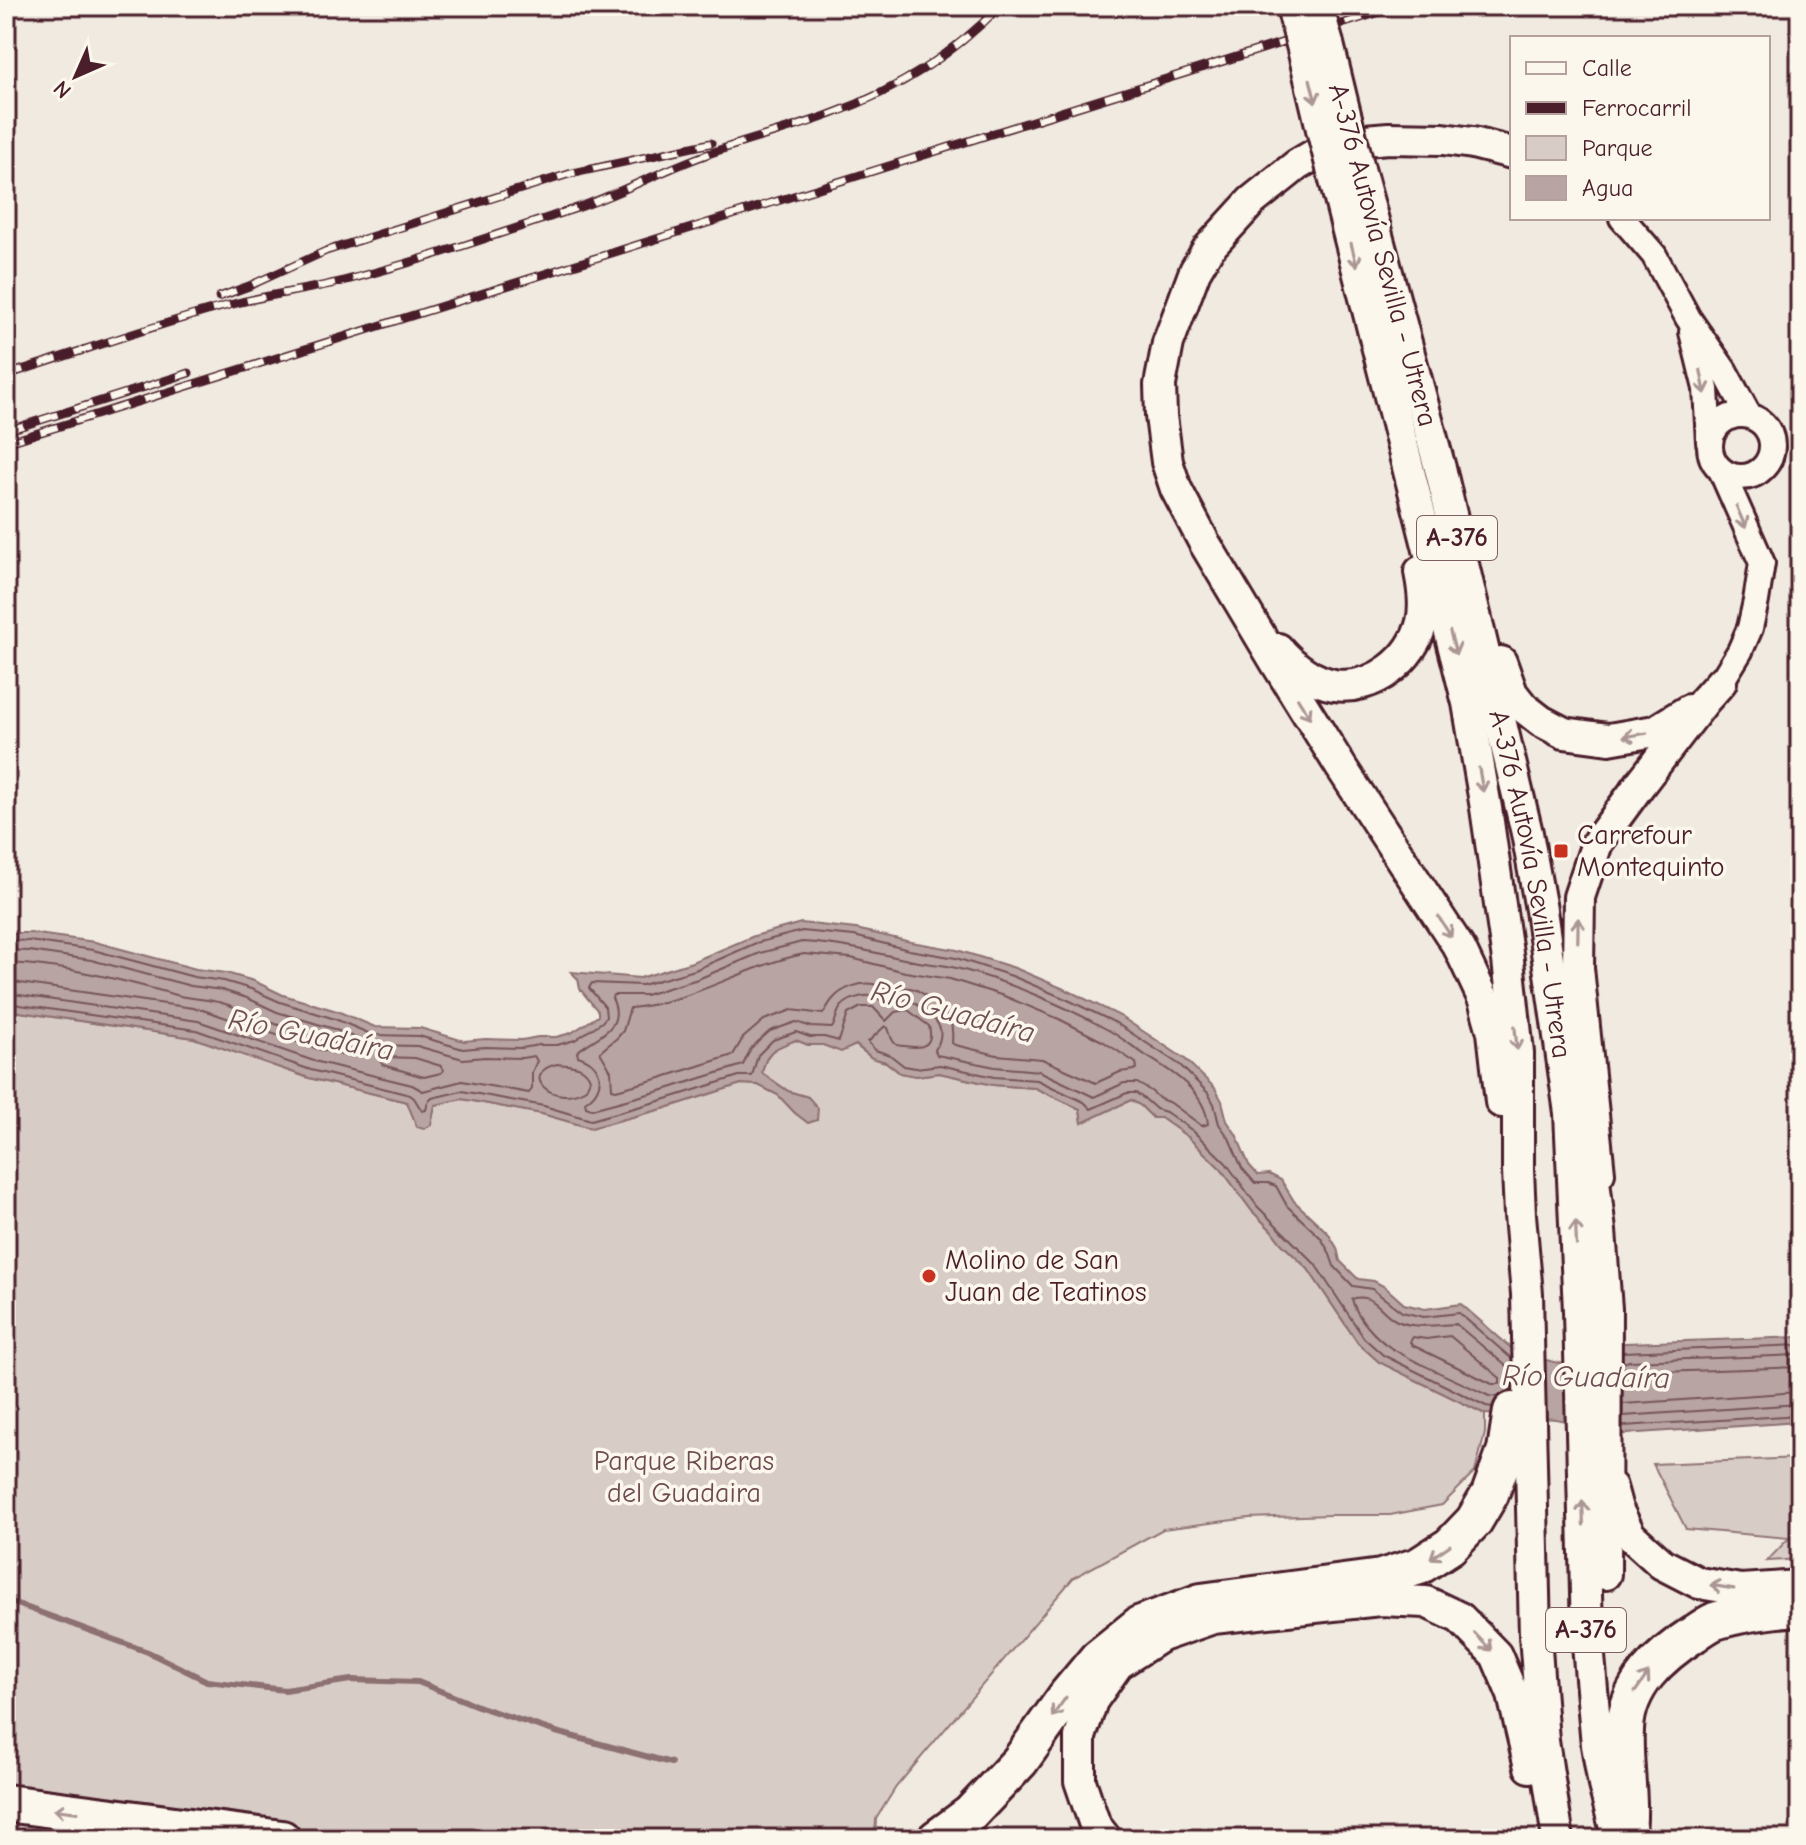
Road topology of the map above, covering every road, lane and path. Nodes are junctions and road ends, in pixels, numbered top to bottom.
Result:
1 (1292, 6) edge
2 (1317, 6) edge
3 (1316, 49) junction
4 (1510, 152) edge
5 (1347, 174) junction
6 (1624, 220) edge
7 (1688, 318) junction
8 (1393, 412) junction
9 (1749, 416) junction
10 (1710, 447) junction
11 (1721, 470) junction
12 (1441, 472) junction
13 (1250, 617) junction
14 (1713, 692) junction
15 (1541, 910) junction
16 (1518, 1170) junction
17 (1600, 1231) junction
18 (1520, 1293) junction
19 (1593, 1310) junction
20 (1512, 1411) joint
21 (1518, 1450) junction
22 (1594, 1472) junction
23 (1800, 1586) edge
24 (1800, 1607) edge
25 (6, 1803) edge
26 (282, 1839) edge
27 (936, 1839) edge
28 (1106, 1839) edge
29 (1548, 1839) edge
30 (1558, 1839) edge
31 (1618, 1839) edge
32 (1626, 1839) edge

1 - 3 main road, A-376 Autovía Sevilla - Utrera / A-376, bridge
2 - 3 main road, A-376 Autovía Sevilla - Utrera / A-376, bridge
3 - 5 main road, A-376 Autovía Sevilla - Utrera / A-376, bridge
4 - 13 main road
5 -> 8 main road, A-376 Autovía Sevilla - Utrera / A-376
5 - 12 main road, A-376 Autovía Sevilla - Utrera / A-376
6 - 7 street
7 - 9 street
7 -> 10 street
8 - 13 main road
8 -> 16 main road, A-376 Autovía Sevilla - Utrera / A-376
9 - 10 street
9 - 11 street
10 - 11 street
11 -> 14 street
14 -> 12 main road
12 - 15 main road, A-376 Autovía Sevilla - Utrera / A-376
13 -> 16 main road
17 -> 14 main road
15 - 17 main road
19 -> 15 main road, A-376 Autovía Sevilla - Utrera / A-376
16 - 18 main road, A-376 Autovía Sevilla - Utrera / A-376
17 - 19 main road
18 - 20 main road
18 - 21 main road, A-376
19 - 22 main road
20 - 21 highway
21 -> 27 highway
21 - 30 main road, A-376
23 -> 22 main road
31 -> 22 main road
32 -> 24 highway
26 -> 25 highway
28 -> 29 main road

